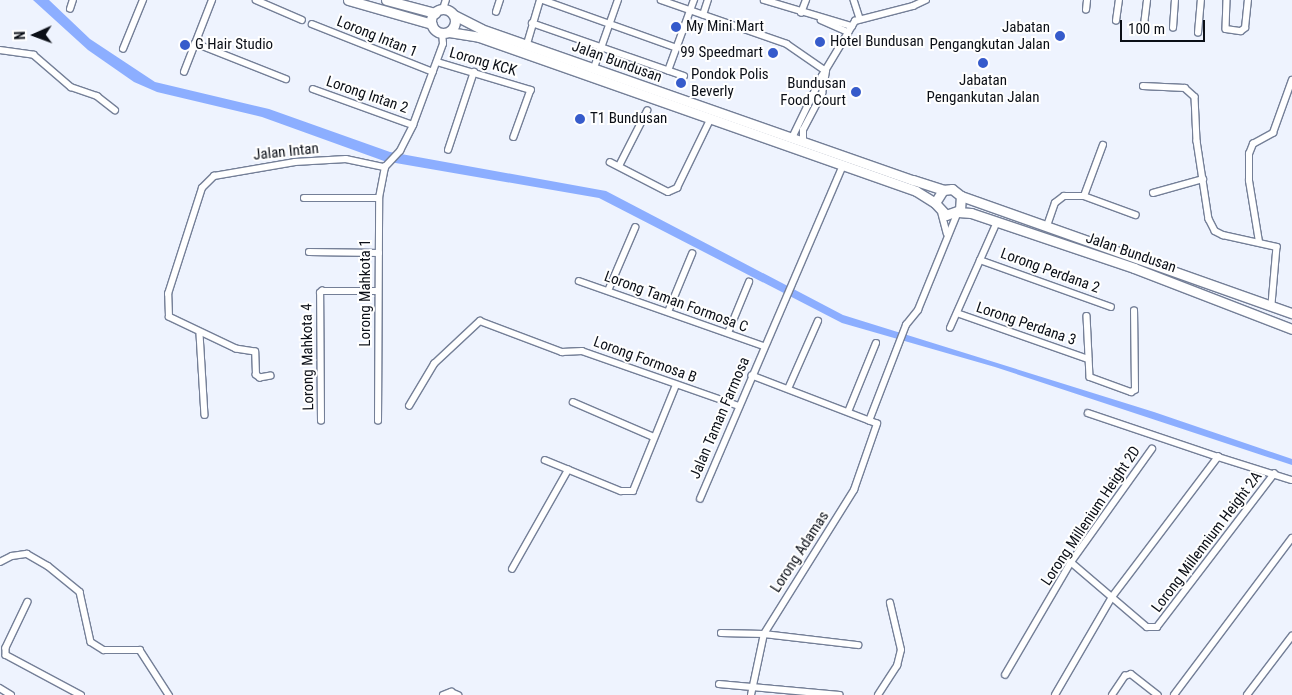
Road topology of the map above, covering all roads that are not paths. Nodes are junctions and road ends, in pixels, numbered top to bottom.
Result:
1 (73, 0) edge
2 (142, 0) edge
3 (212, 0) edge
4 (256, 0) edge
5 (348, 0) edge
6 (386, 0) edge
7 (500, 0) edge
8 (541, 0) edge
9 (618, 0) edge
10 (662, 0) edge
11 (694, 0) edge
12 (708, 0) edge
13 (764, 0) edge
14 (806, 0) edge
15 (854, 0) edge
16 (926, 0) edge
17 (1086, 0) edge
18 (1119, 0) edge
19 (1147, 0) edge
20 (1175, 0) edge
21 (1201, 0) edge
22 (1228, 0) edge
23 (1248, 0) edge
24 (441, 7) edge
25 (70, 9) dead end
26 (690, 10) junction
27 (1086, 10) dead end
28 (496, 12) dead end
29 (801, 13) junction
30 (454, 15) junction
31 (703, 15) junction
32 (860, 18) junction
33 (821, 19) junction
34 (302, 20) dead end
35 (1116, 21) dead end
36 (532, 23) junction
37 (312, 24) dead end
38 (432, 24) junction
39 (610, 24) junction
40 (1144, 25) dead end
41 (852, 26) junction
42 (1173, 28) dead end
43 (848, 32) junction
44 (445, 33) junction
45 (1198, 33) dead end
46 (195, 43) junction
47 (527, 44) junction
48 (601, 48) junction
49 (677, 48) junction
50 (123, 49) dead end
51 (0, 50) edge
52 (437, 62) junction
53 (594, 68) junction
54 (668, 71) junction
55 (826, 71) junction
56 (184, 72) dead end
57 (433, 72) junction
58 (474, 72) junction
59 (684, 76) dead end
60 (286, 79) dead end
61 (1292, 80) edge
62 (1143, 86) dead end
63 (313, 90) dead end
64 (115, 110) dead end
65 (647, 111) dead end
66 (710, 120) junction
67 (414, 125) junction
68 (514, 137) dead end
69 (792, 138) junction
70 (803, 142) junction
71 (1103, 145) dead end
72 (448, 150) dead end
73 (828, 160) junction
74 (610, 162) dead end
75 (387, 165) junction
76 (843, 165) junction
77 (619, 166) junction
78 (1203, 179) junction
79 (943, 190) junction
80 (1153, 193) dead end
81 (961, 196) junction
82 (1084, 196) junction
83 (304, 198) dead end
84 (379, 198) junction
85 (935, 203) junction
86 (958, 212) junction
87 (942, 214) junction
88 (1136, 215) dead end
89 (997, 222) junction
90 (1047, 226) junction
91 (635, 228) dead end
92 (947, 233) junction
93 (1259, 242) junction
94 (309, 252) dead end
95 (379, 253) junction
96 (692, 254) dead end
97 (980, 260) junction
98 (579, 281) dead end
99 (750, 282) dead end
100 (378, 291) junction
101 (608, 291) junction
102 (1272, 304) junction
103 (1111, 306) dead end
104 (1134, 311) dead end
105 (668, 312) junction
106 (957, 313) junction
107 (1292, 313) edge
108 (1087, 316) dead end
109 (818, 321) dead end
110 (950, 328) dead end
111 (1292, 329) edge
112 (728, 333) junction
113 (200, 334) junction
114 (876, 344) dead end
115 (764, 346) junction
116 (1088, 359) junction
117 (271, 376) dead end
118 (752, 376) junction
119 (676, 385) junction
120 (788, 389) junction
121 (573, 402) dead end
122 (409, 406) dead end
123 (739, 406) junction
124 (848, 412) junction
125 (1088, 413) dead end
126 (204, 415) dead end
127 (321, 420) dead end
128 (378, 421) dead end
129 (869, 421) junction
130 (654, 437) junction
131 (1152, 449) dead end
132 (1218, 457) junction
133 (544, 460) dead end
134 (568, 470) junction
135 (1274, 474) junction
136 (1292, 480) edge
137 (700, 499) dead end
138 (1292, 538) edge
139 (0, 562) edge
140 (1071, 562) junction
141 (512, 569) dead end
142 (1112, 597) junction
143 (28, 602) dead end
144 (890, 603) dead end
145 (721, 633) dead end
146 (764, 634) junction
147 (1292, 636) edge
148 (858, 645) dead end
149 (1005, 675) dead end
150 (719, 684) dead end
151 (753, 686) junction
152 (0, 688) edge
153 (11, 695) edge
154 (81, 695) edge
155 (169, 695) edge
156 (443, 695) edge
157 (458, 695) edge
158 (751, 695) edge
159 (839, 695) edge
160 (878, 695) edge
161 (1055, 695) edge
162 (1112, 695) edge
163 (1158, 695) edge
164 (1174, 695) edge
165 (1247, 695) edge

1 - 25 street
2 - 50 street
3 - 46 street
4 - 34 street
5 - 38 main road
6 - 24 main road
7 - 28 street
8 - 36 street
8 - 39 street
9 - 39 street
10 - 26 street
11 - 26 street
12 - 31 street
13 - 29 street
14 - 29 street
15 - 32 street
16 - 32 street
17 - 27 street
18 - 35 street
19 - 40 street
20 - 42 street
21 - 45 street
22 - 23 street
24 - 30 main road, Jalan Bundusan
24 - 38 main road
26 - 31 street
26 - 49 street
29 - 33 street
30 - 44 main road
30 - 47 main road, Jalan Bundusan
31 - 55 street
32 - 41 street
33 - 41 street
33 - 43 street
36 - 47 street
36 - 48 street
37 - 57 street, Lorong Intan 1
38 - 44 main road
39 - 48 street
39 - 49 street
41 - 43 street
43 - 55 street
44 - 52 street
44 - 66 main road, Jalan Bundusan
46 - 56 street
46 - 60 street
47 - 53 main road, Jalan Bundusan
48 - 53 street
48 - 54 street
49 - 54 street
51 - 64 street
52 - 57 street
52 - 58 street, Lorong KCK
53 - 69 main road, Jalan Bundusan
54 - 59 street
55 - 69 street
55 - 70 street
57 - 67 street
58 - 68 street, Lorong KCK
58 - 72 street
61 - 93 street
62 - 78 street
63 - 67 street, Lorong Intan 2
65 - 77 street
66 - 73 main road, Jalan Bundusan
66 - 77 street
67 - 75 street
69 - 70 main road, Jalan Bundusan
69 - 73 main road
70 - 79 main road, Jalan Bundusan
71 - 82 street
73 - 76 main road, Jalan Bundusan
74 - 77 street
75 - 84 street, Lorong Mahkota 1
75 - 113 street, Jalan Intan
76 - 85 main road, Jalan Bundusan
76 - 115 street, Jalan Taman Farmosa
78 - 80 street
78 - 93 street
79 - 81 main road, Jalan Bundusan
79 - 85 main road
81 - 86 main road
81 - 90 main road, Jalan Bundusan
82 - 88 street
82 - 90 street
83 - 84 street
84 - 95 street, Lorong Mahkota 1
85 - 87 main road, Jalan Bundusan
86 - 87 main road, Jalan Bundusan
86 - 89 main road, Jalan Bundusan
86 - 92 street
87 - 92 street
89 - 97 street
89 - 111 main road, Jalan Bundusan
90 - 102 main road, Jalan Bundusan
91 - 101 street
92 - 129 street
93 - 102 street
94 - 95 street
95 - 100 street, Lorong Mahkota 1
96 - 105 street
97 - 103 street, Lorong Perdana 2
97 - 106 street
98 - 101 street, Lorong Taman Formosa C
99 - 112 street
100 - 127 street, Lorong Mahkota 4
100 - 128 street, Lorong Mahkota 1
101 - 105 street, Lorong Taman Formosa C
102 - 107 main road, Jalan Bundusan
104 - 116 street
105 - 112 street, Lorong Taman Formosa C
106 - 110 street
106 - 116 street, Lorong Perdana 3
108 - 116 street
109 - 120 street
112 - 115 street, Lorong Taman Formosa C
113 - 117 street
113 - 126 street
114 - 124 street
115 - 118 street, Jalan Taman Farmosa
118 - 120 street
118 - 123 street, Jalan Taman Farmosa
119 - 122 street, Lorong Formosa B
119 - 123 street, Lorong Formosa B
119 - 130 street
120 - 124 street
121 - 130 street
123 - 137 street, Jalan Taman Farmosa
124 - 129 street
125 - 132 street
129 - 146 street, Lorong Adamas
130 - 134 street
131 - 140 street, Lorong Millenium Height 2D
132 - 135 street
132 - 142 street
133 - 134 street
134 - 141 street
135 - 136 street
135 - 142 street, Lorong Millennium Height 2A
138 - 164 street
139 - 155 street
140 - 142 street
140 - 149 street, Lorong Millenium Height 2D
142 - 161 street
143 - 154 street
144 - 160 street
145 - 146 street
146 - 148 street
146 - 151 street, Lorong Adamas
147 - 165 street
150 - 151 street
151 - 158 street, Lorong Adamas
151 - 159 street
152 - 153 street
156 - 157 street
162 - 163 street

